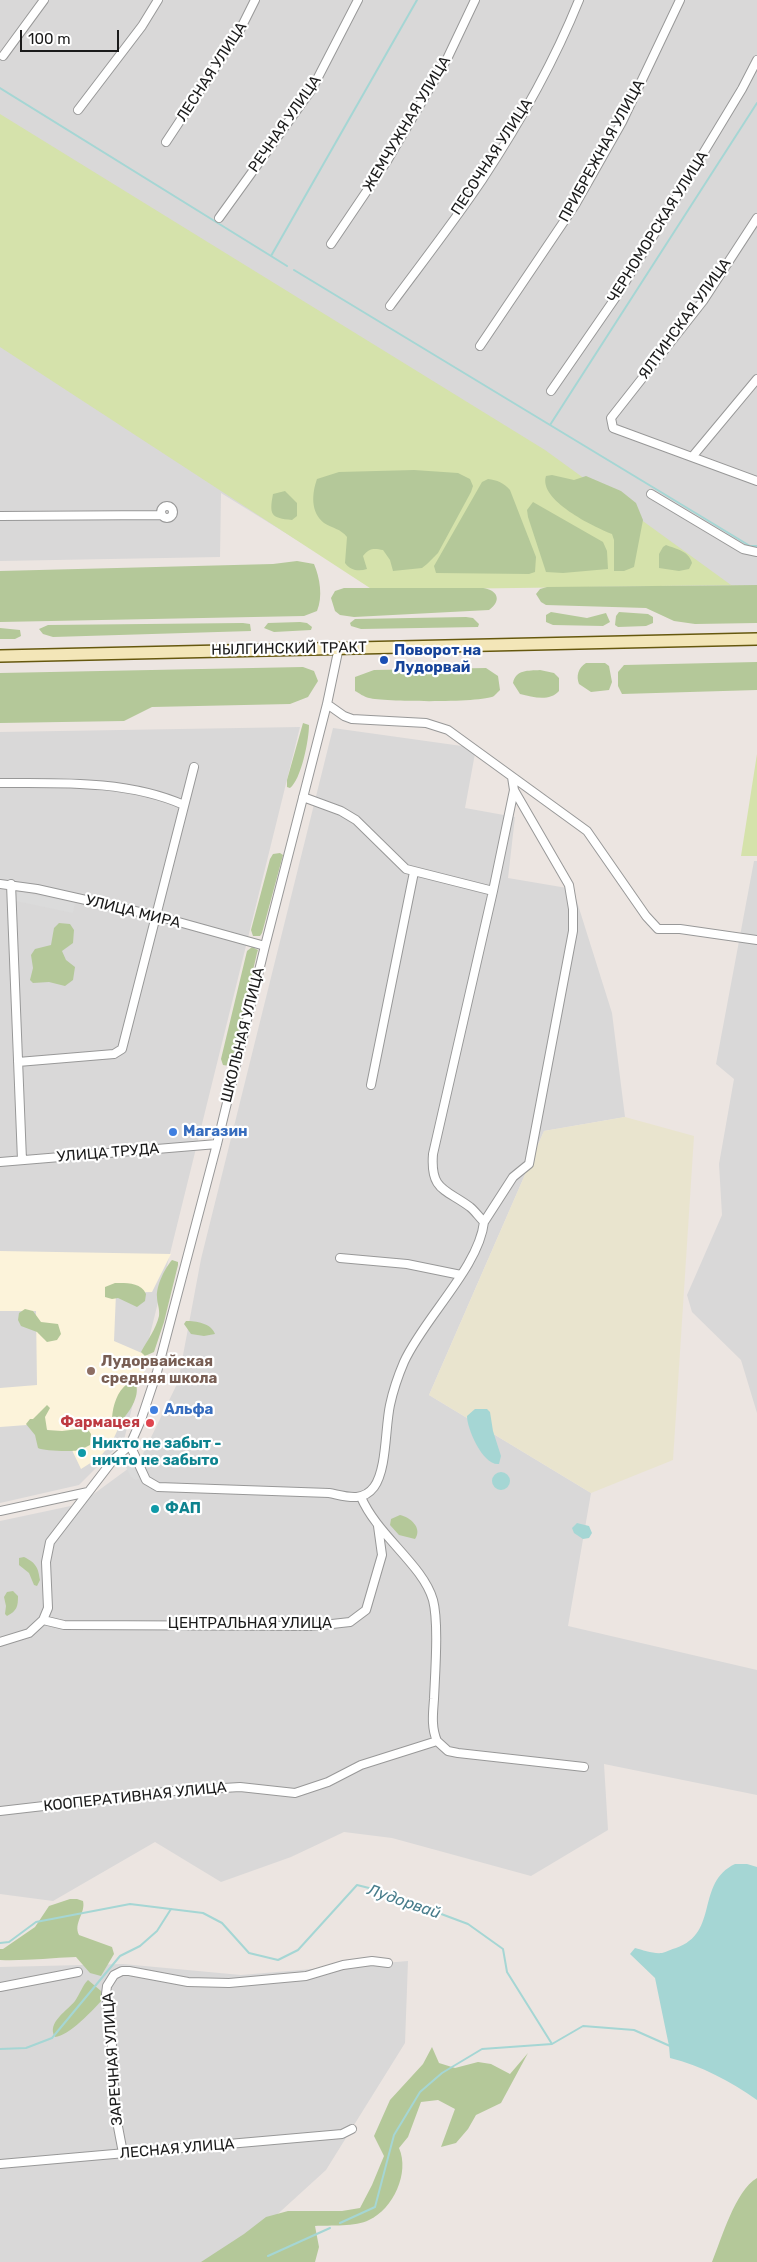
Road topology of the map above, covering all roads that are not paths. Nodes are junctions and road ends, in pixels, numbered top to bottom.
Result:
1 (44, 0) edge
2 (158, 0) edge
3 (255, 0) edge
4 (358, 0) edge
5 (475, 0) edge
6 (579, 0) edge
7 (680, 0) edge
8 (3, 56) dead end
9 (757, 60) edge
10 (78, 110) dead end
11 (166, 142) dead end
12 (219, 218) dead end
13 (757, 218) edge
14 (331, 244) dead end
15 (390, 306) dead end
16 (480, 346) dead end
17 (757, 379) edge
18 (551, 390) dead end
19 (692, 457) junction
20 (757, 481) edge
21 (652, 494) dead end
22 (162, 515) dead end
23 (0, 516) edge
24 (757, 552) edge
25 (757, 639) edge
26 (339, 647) junction
27 (0, 656) edge
28 (328, 704) junction
29 (194, 767) dead end
30 (512, 777) junction
31 (0, 784) edge
32 (514, 790) junction
33 (303, 796) junction
34 (184, 804) junction
35 (414, 872) junction
36 (0, 884) edge
37 (11, 884) junction
38 (493, 891) junction
39 (157, 916) junction
40 (757, 940) edge
41 (265, 946) junction
42 (18, 1062) junction
43 (371, 1085) dead end
44 (217, 1144) junction
45 (22, 1160) junction
46 (0, 1162) edge
47 (484, 1222) junction
48 (340, 1258) dead end
49 (461, 1275) junction
50 (130, 1445) junction
51 (88, 1492) junction
52 (361, 1497) junction
53 (0, 1511) edge
54 (378, 1526) junction
55 (43, 1620) junction
56 (0, 1642) edge
57 (437, 1741) junction
58 (584, 1767) dead end
59 (0, 1811) edge
60 (388, 1963) dead end
61 (78, 1972) dead end
62 (0, 1987) edge
63 (352, 2129) dead end
64 (123, 2153) junction
65 (0, 2164) edge

1 - 8 street
2 - 10 street
3 - 11 street, ЛЕСНАЯ УЛИЦА
4 - 12 street, РЕЧНАЯ УЛИЦА
5 - 14 street, ЖЕМЧУЖНАЯ УЛИЦА
6 - 15 street, ПЕСОЧНАЯ УЛИЦА
7 - 16 street, ПРИБРЕЖНАЯ УЛИЦА
9 - 18 street, ЧЕРНОМОРСКАЯ УЛИЦА
13 - 19 street, ЯЛТИНСКАЯ УЛИЦА
17 - 19 street
19 - 20 street
21 - 24 street
22 - 23 street
25 - 26 main road, НЫЛГИНСКИЙ ТРАКТ
26 - 27 main road, НЫЛГИНСКИЙ ТРАКТ
26 - 28 street, ШКОЛЬНАЯ УЛИЦА
28 - 30 street
28 - 33 street, ШКОЛЬНАЯ УЛИЦА
29 - 34 street
30 - 32 street
30 - 40 street
31 - 34 street
32 - 38 street
32 - 47 street
33 - 35 street
33 - 41 street, ШКОЛЬНАЯ УЛИЦА
34 - 39 street
35 - 38 street
35 - 43 street
36 - 37 street, УЛИЦА МИРА
37 - 39 street, УЛИЦА МИРА
37 - 42 street
38 - 47 street
39 - 41 street, УЛИЦА МИРА
39 - 42 street
41 - 44 street, ШКОЛЬНАЯ УЛИЦА
42 - 45 street
44 - 45 street, УЛИЦА ТРУДА
44 - 50 street, ШКОЛЬНАЯ УЛИЦА
45 - 46 street, УЛИЦА ТРУДА
47 - 49 street
48 - 49 street
49 - 52 street
50 - 51 street, ШКОЛЬНАЯ УЛИЦА
50 - 52 street
51 - 53 street
51 - 55 street
52 - 54 street
54 - 55 street, ЦЕНТРАЛЬНАЯ УЛИЦА
54 - 57 street
55 - 56 street
57 - 58 street
57 - 59 street, КООПЕРАТИВНАЯ УЛИЦА
60 - 64 street, ЗАРЕЧНАЯ УЛИЦА
61 - 62 street
63 - 64 street, ЛЕСНАЯ УЛИЦА
64 - 65 street, ЛЕСНАЯ УЛИЦА

